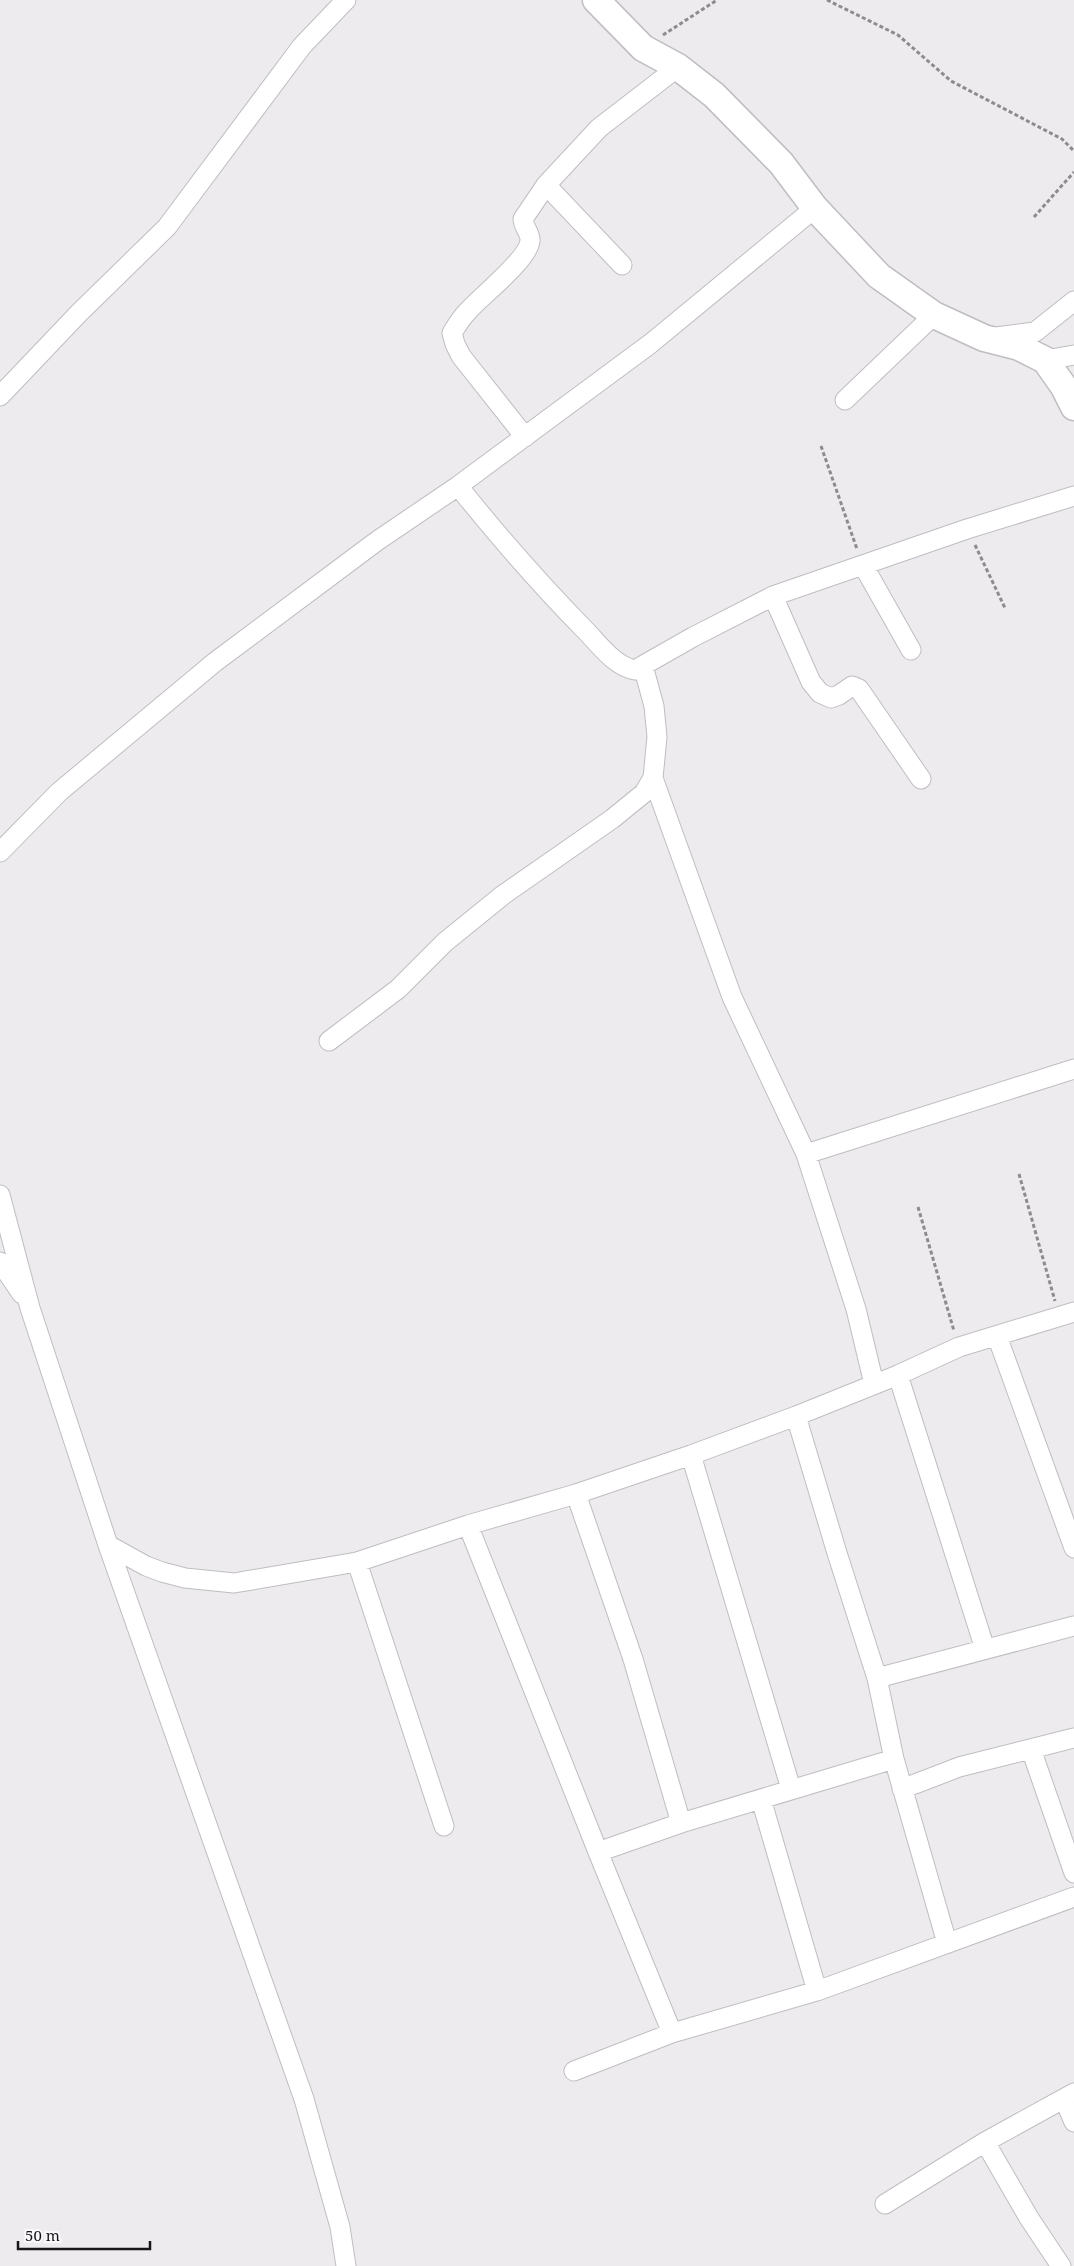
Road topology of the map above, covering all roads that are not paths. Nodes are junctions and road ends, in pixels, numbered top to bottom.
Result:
1 (346, 0) edge
2 (596, 0) edge
3 (678, 67) junction
4 (546, 185) junction
5 (815, 208) junction
6 (622, 265) dead end
7 (1074, 301) edge
8 (934, 315) junction
9 (984, 338) junction
10 (1074, 355) edge
11 (1045, 360) junction
12 (0, 396) edge
13 (845, 400) dead end
14 (1074, 407) edge
15 (525, 437) junction
16 (458, 486) junction
17 (1074, 496) edge
18 (862, 565) junction
19 (774, 596) junction
20 (911, 650) dead end
21 (644, 666) junction
22 (653, 778) junction
23 (921, 779) dead end
24 (0, 852) edge
25 (329, 1041) dead end
26 (1074, 1069) edge
27 (806, 1154) junction
28 (0, 1195) edge
29 (0, 1262) edge
30 (30, 1308) junction
31 (1067, 1314) edge
32 (997, 1336) junction
33 (898, 1375) junction
34 (874, 1384) junction
35 (796, 1416) junction
36 (691, 1455) junction
37 (576, 1494) junction
38 (468, 1525) junction
39 (108, 1545) junction
40 (1074, 1548) edge
41 (357, 1562) junction
42 (1074, 1626) edge
43 (985, 1649) junction
44 (877, 1678) junction
45 (1074, 1738) edge
46 (1031, 1748) junction
47 (894, 1759) junction
48 (791, 1789) junction
49 (902, 1789) junction
50 (762, 1799) junction
51 (681, 1822) junction
52 (444, 1826) dead end
53 (598, 1852) junction
54 (1074, 1873) edge
55 (1074, 1897) edge
56 (947, 1943) junction
57 (817, 1991) junction
58 (672, 2033) junction
59 (574, 2071) dead end
60 (1069, 2096) edge
61 (1074, 2122) edge
62 (985, 2142) junction
63 (885, 2204) dead end
64 (346, 2266) edge
65 (1061, 2266) edge

1 - 12 street
2 - 3 street
3 - 4 street
3 - 5 street
4 - 6 street
4 - 15 street
5 - 8 street
5 - 15 street
7 - 9 street
8 - 9 street
8 - 13 street
9 - 11 street
10 - 11 street
11 - 14 street
15 - 16 street
16 - 21 street
16 - 24 street
17 - 18 street
18 - 19 street
18 - 20 street
19 - 21 street
19 - 23 street
21 - 22 street
22 - 25 street
22 - 27 street
26 - 27 street
27 - 34 street
28 - 30 street
29 - 30 street
30 - 39 street
31 - 32 street
32 - 33 street
32 - 40 street
33 - 34 street
33 - 43 street
34 - 35 street
35 - 36 street
35 - 44 street
36 - 37 street
36 - 48 street
37 - 38 street
37 - 51 street
38 - 41 street
38 - 53 street
39 - 41 street
39 - 64 street
41 - 52 street
42 - 43 street
43 - 44 street
44 - 47 street
45 - 46 street
46 - 49 street
46 - 54 street
47 - 48 street
47 - 49 street
48 - 50 street
49 - 56 street
50 - 51 street
50 - 57 street
51 - 53 street
53 - 58 street
55 - 56 street
56 - 57 street
57 - 58 street
58 - 59 street
60 - 61 street
60 - 62 street
62 - 63 street
62 - 65 street

